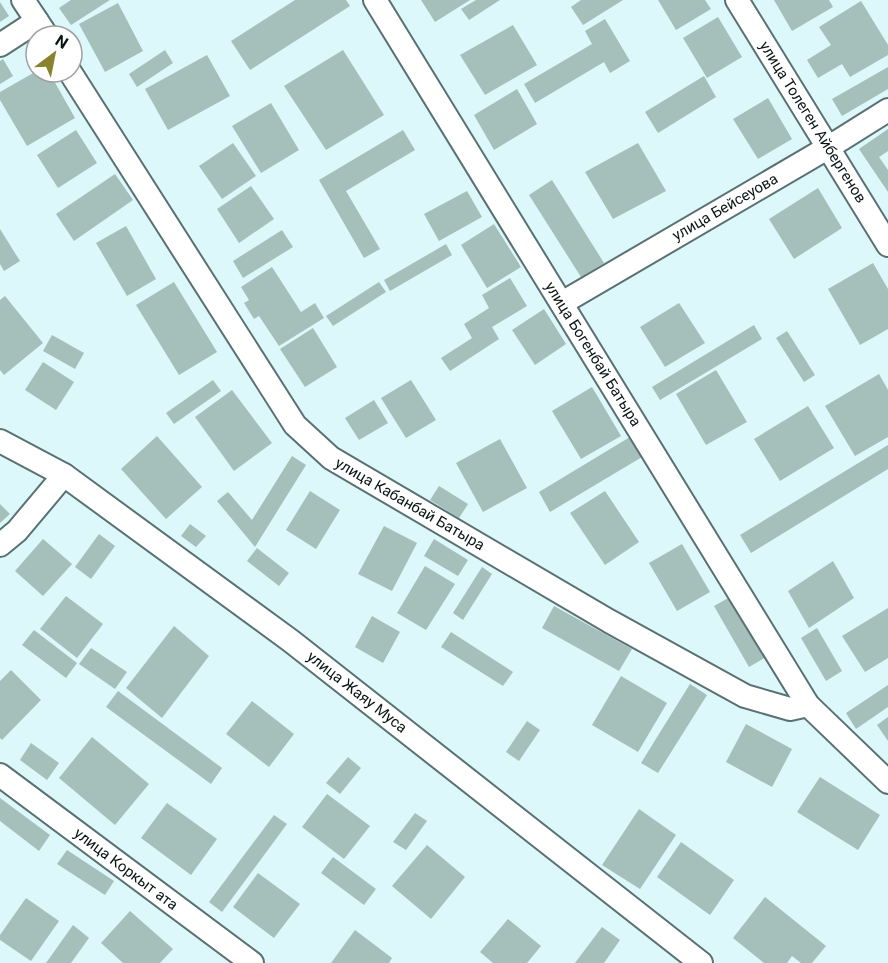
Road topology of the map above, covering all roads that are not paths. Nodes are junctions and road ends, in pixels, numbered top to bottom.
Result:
1 (23, 0) edge
2 (375, 0) edge
3 (737, 0) edge
4 (39, 24) edge
5 (24, 36) edge
6 (0, 45) edge
7 (78, 84) edge
8 (888, 110) edge
9 (829, 147) junction
10 (888, 245) edge
11 (562, 303) junction
12 (0, 441) edge
13 (64, 476) junction
14 (0, 545) edge
15 (809, 706) junction
16 (0, 775) edge
17 (888, 782) edge
18 (252, 963) edge
19 (701, 963) edge

1 - 4 street
2 - 11 street, улица Богенбай Батыра
3 - 9 street, улица Толеген Айбергенов
5 - 6 street
7 - 15 street, улица Кабанбай Батыра
8 - 9 street, улица Бейсеуова
9 - 10 street, улица Толеген Айбергенов
9 - 11 street, улица Бейсеуова
11 - 15 street, улица Богенбай Батыра
12 - 13 street, улица Жаяу Муса
13 - 14 street
13 - 19 street, улица Жаяу Муса
15 - 17 street
16 - 18 street, улица Коркыт ата

